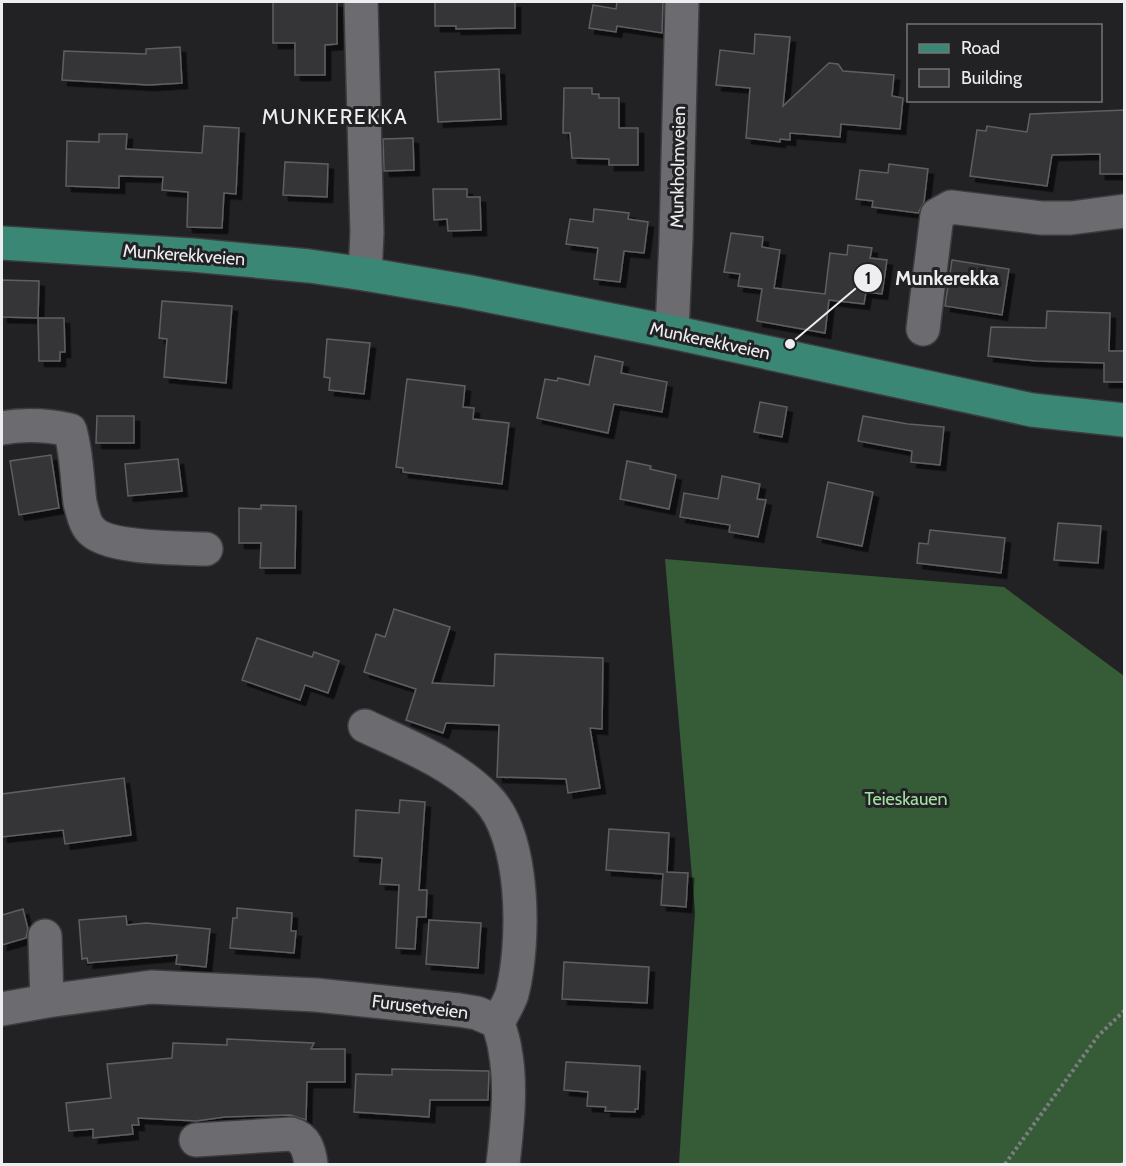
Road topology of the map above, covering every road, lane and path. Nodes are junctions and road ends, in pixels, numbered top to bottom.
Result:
1 (362, 2) edge
2 (682, 2) edge
3 (1125, 212) edge
4 (2, 243) edge
5 (365, 274) junction
6 (923, 329) dead end
7 (672, 332) junction
8 (1125, 420) edge
9 (2, 428) edge
10 (206, 549) dead end
11 (365, 726) dead end
12 (45, 936) dead end
13 (47, 1001) junction
14 (2, 1009) edge
15 (1125, 1011) edge
16 (498, 1022) junction
17 (196, 1140) dead end
18 (310, 1164) edge
19 (503, 1164) edge
20 (1005, 1164) edge

1 - 5 street
2 - 7 street, Munkholmveien
3 - 6 street
4 - 5 main road, Munkerekkveien
5 - 7 main road, Munkerekkveien
7 - 8 main road, Munkerekkveien
9 - 10 street
11 - 16 street
12 - 13 street
13 - 14 street, Furusetveien
13 - 16 street, Furusetveien
15 - 20 path
16 - 19 street
17 - 18 street

